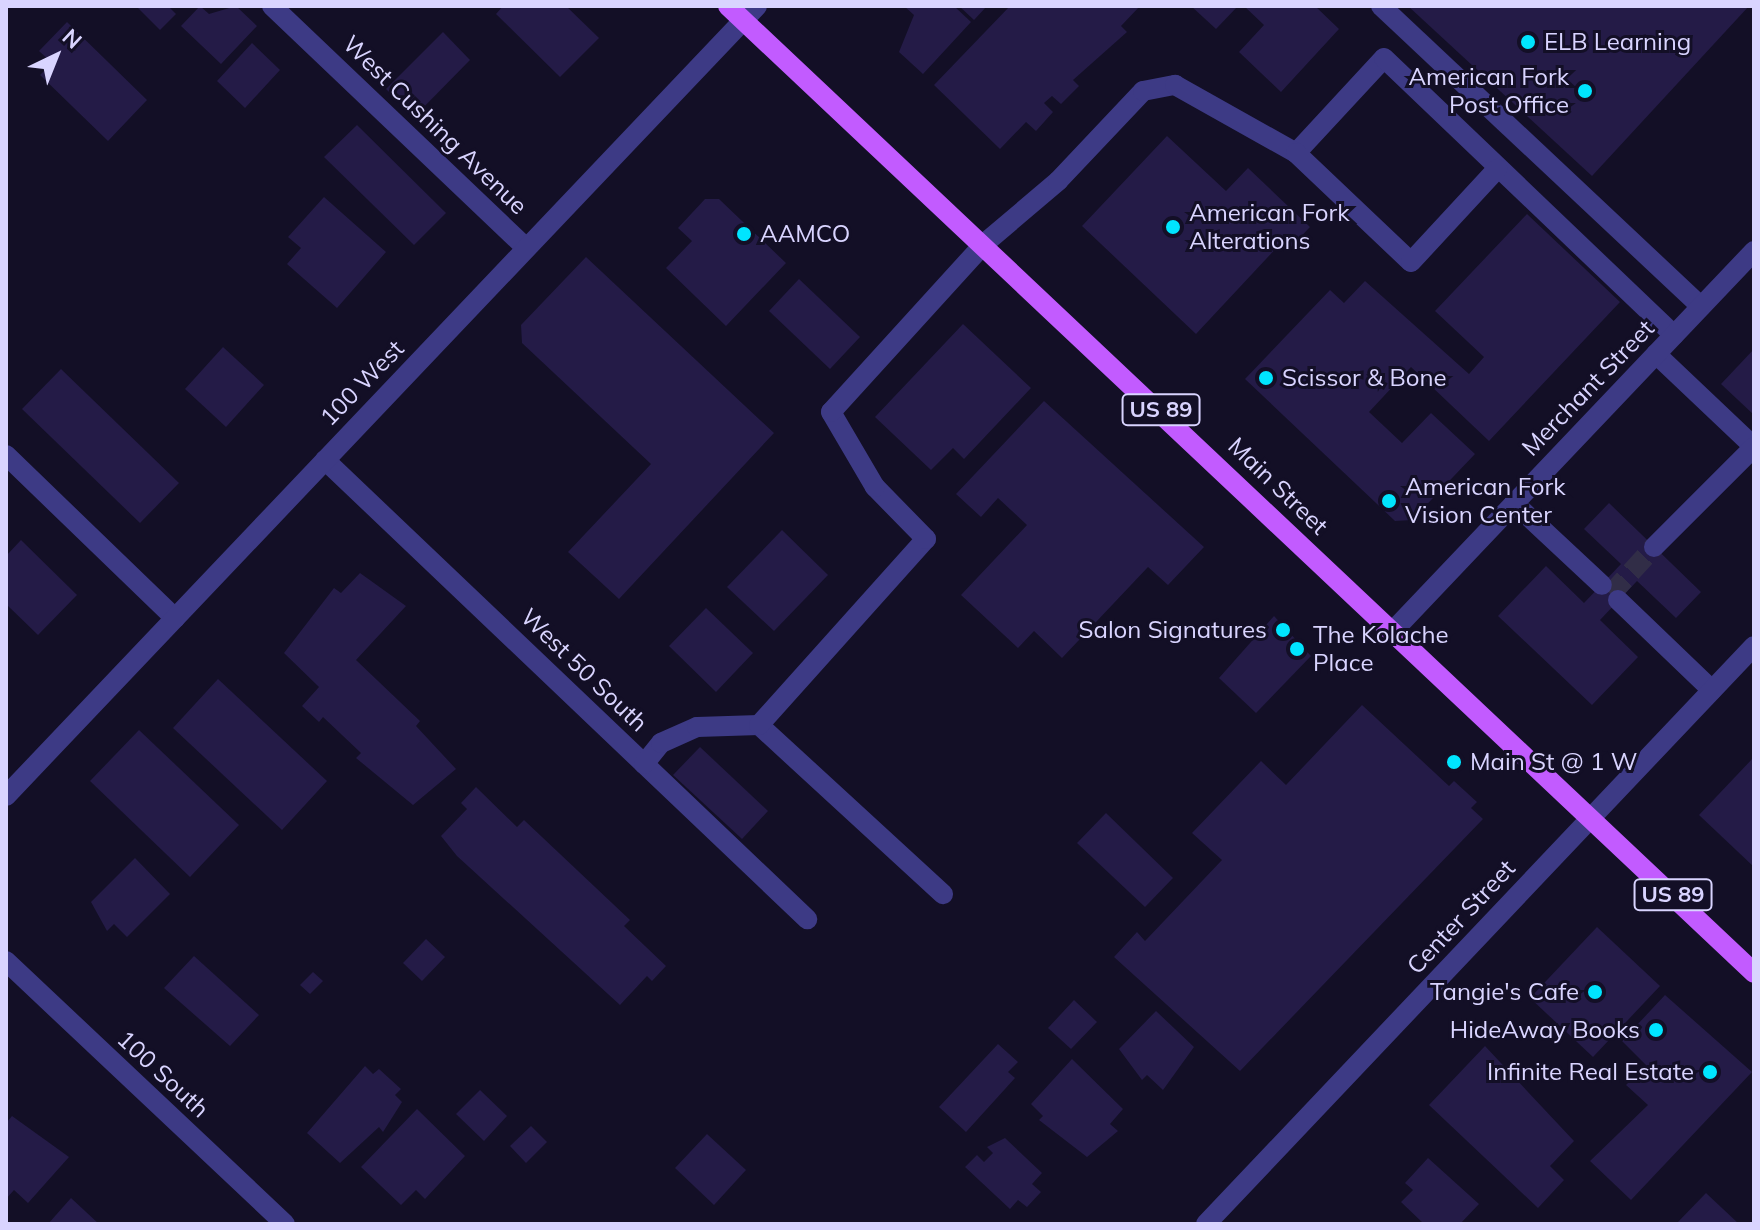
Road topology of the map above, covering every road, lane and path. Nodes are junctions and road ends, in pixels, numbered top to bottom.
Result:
1 (272, 6) edge
2 (1381, 6) edge
3 (742, 11) edge
4 (1296, 153) junction
5 (1497, 169) junction
6 (985, 243) junction
7 (526, 248) junction
8 (1754, 251) edge
9 (1701, 307) junction
10 (1674, 335) junction
11 (1656, 354) junction
12 (1753, 446) edge
13 (6, 455) edge
14 (325, 460) junction
15 (1514, 503) junction
16 (1654, 547) tunnel mouth
17 (1602, 585) dead end
18 (1618, 600) dead end
19 (175, 618) junction
20 (1393, 631) junction
21 (1754, 646) edge
22 (1712, 690) junction
23 (759, 725) junction
24 (644, 764) junction
25 (6, 796) edge
26 (1591, 817) junction
27 (943, 894) dead end
28 (807, 919) dead end
29 (6, 961) edge
30 (1754, 973) edge
31 (285, 1224) edge
32 (1206, 1224) edge

1 - 7 street, West Cushing Avenue
2 - 9 street
3 - 6 main road, Main Street / US 89
3 - 7 street, 100 West
4 - 5 street
4 - 5 street
4 - 6 street
5 - 10 street
6 - 20 main road, Main Street / US 89
6 - 23 street
7 - 14 street, 100 West
8 - 9 street, Merchant Street
9 - 10 street, Merchant Street
10 - 11 street, Merchant Street
11 - 12 street
11 - 15 street, Merchant Street
12 - 16 street
13 - 19 street
14 - 19 street, 100 West
14 - 24 street, West 50 South
15 - 17 street
15 - 20 street, Merchant Street
18 - 22 street
19 - 25 street, 100 West
20 - 26 main road, Main Street / US 89
21 - 22 street, Center Street
22 - 26 street, Center Street
23 - 24 street
23 - 27 street
24 - 28 street, West 50 South
26 - 30 main road, Main Street / US 89
26 - 32 street, Center Street
29 - 31 street, 100 South

